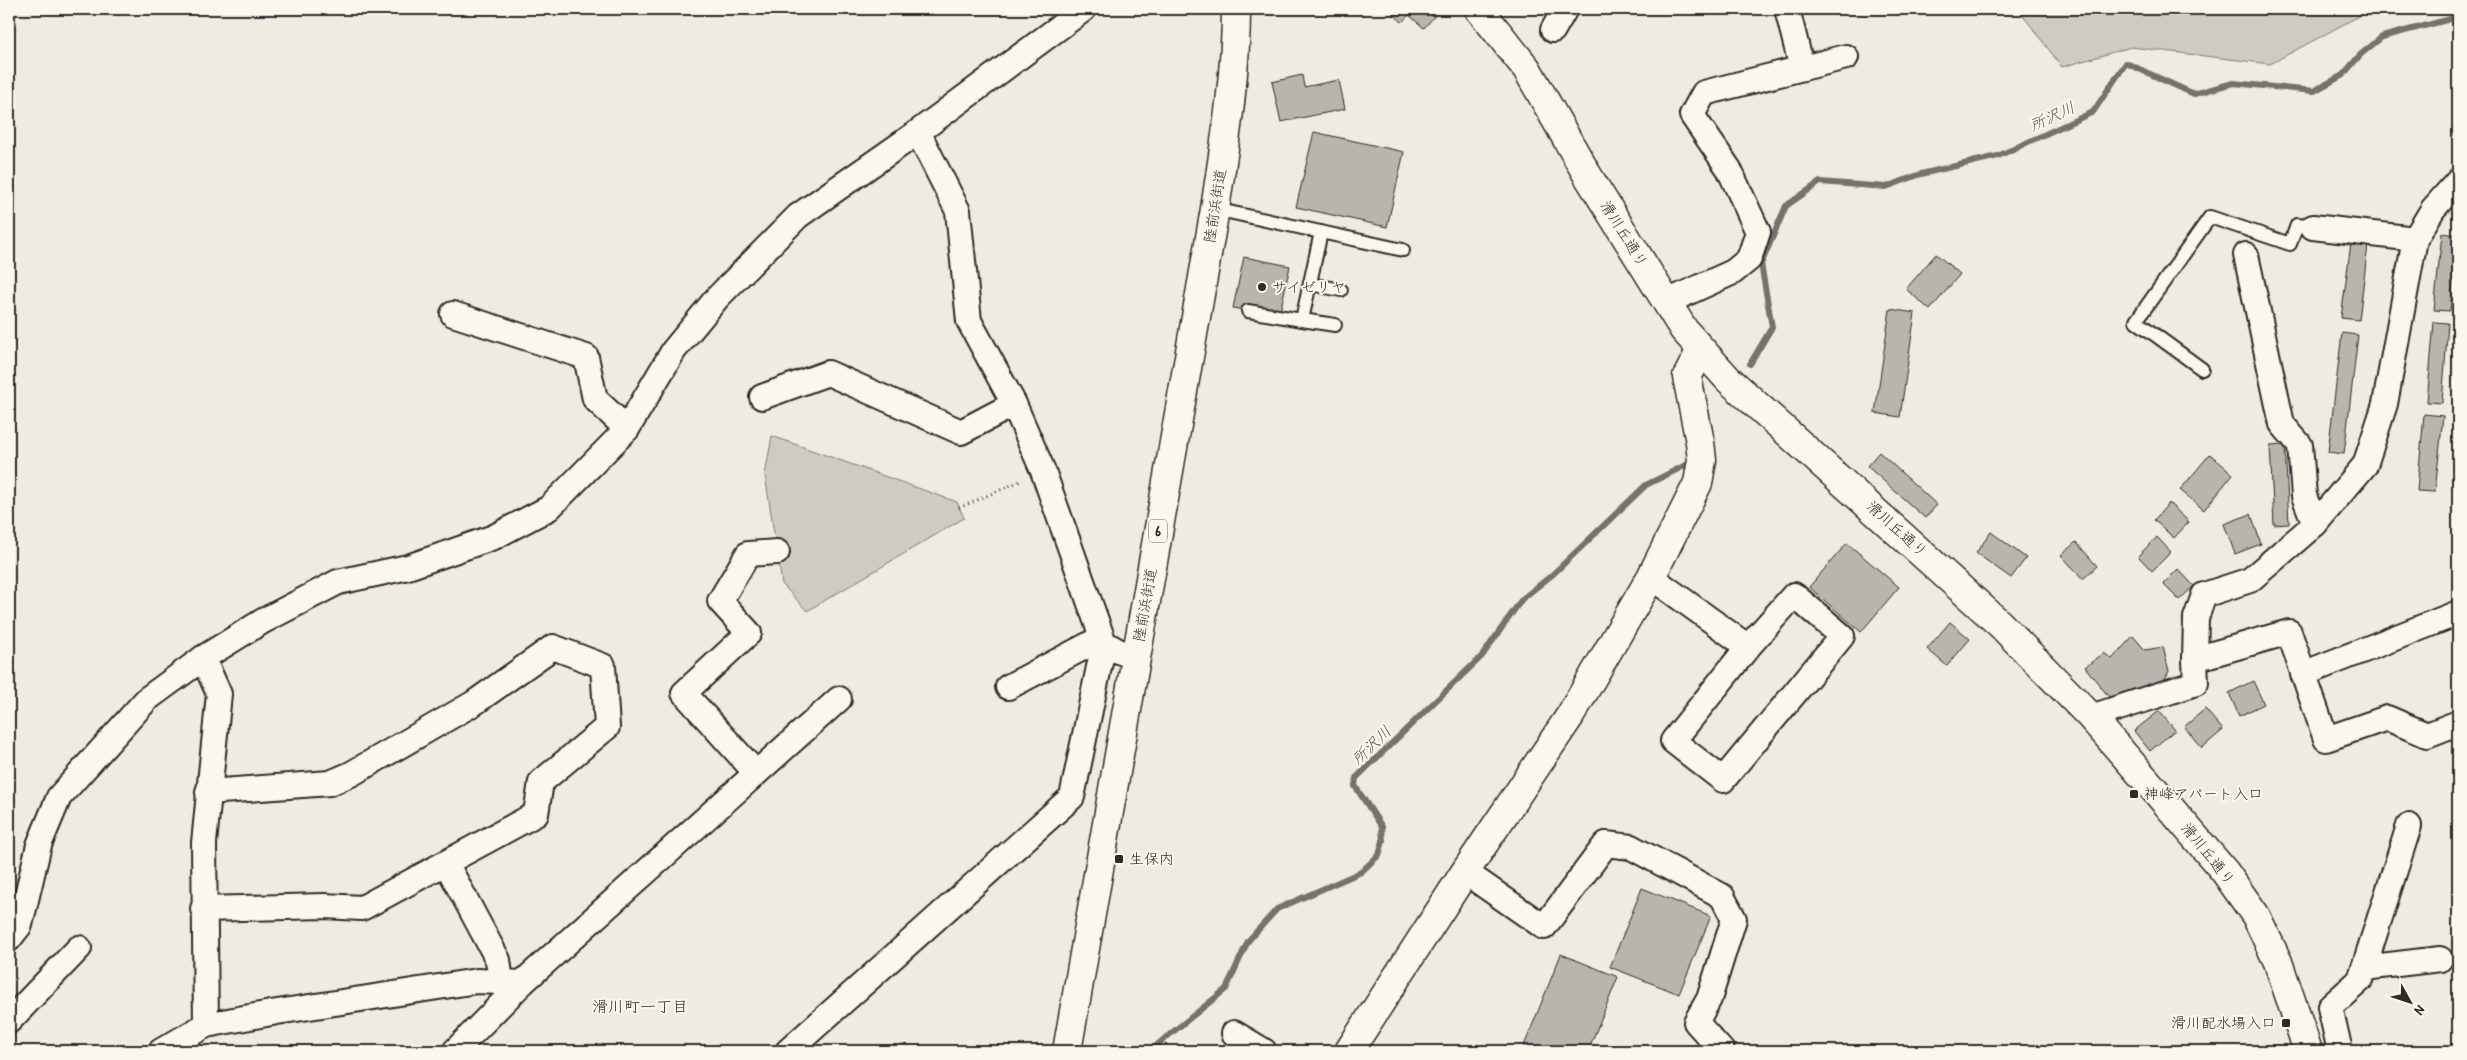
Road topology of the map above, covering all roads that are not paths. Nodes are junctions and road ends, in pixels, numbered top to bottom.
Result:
1 (1084, 9) edge
2 (1236, 9) edge
3 (1478, 9) edge
4 (1565, 9) edge
5 (1787, 9) edge
6 (1553, 30) dead end
7 (1846, 57) dead end
8 (1802, 68) junction
9 (918, 132) junction
10 (2458, 180) edge
11 (1215, 209) junction
12 (2313, 227) joint
13 (1321, 232) junction
14 (2415, 239) junction
15 (1403, 250) dead end
16 (2246, 255) dead end
17 (1310, 284) junction
18 (1341, 290) dead end
19 (1667, 302) junction
20 (1248, 311) dead end
21 (453, 314) dead end
22 (1302, 320) junction
23 (1336, 325) dead end
24 (1701, 350) junction
25 (2202, 369) dead end
26 (762, 397) dead end
27 (1014, 404) junction
28 (626, 429) junction
29 (2315, 524) junction
30 (777, 552) dead end
31 (1651, 577) junction
32 (2458, 613) edge
33 (1104, 643) junction
34 (1748, 647) junction
35 (1136, 657) junction
36 (203, 658) junction
37 (2195, 659) junction
38 (2303, 674) junction
39 (1008, 687) dead end
40 (839, 699) dead end
41 (2091, 717) junction
42 (2458, 723) edge
43 (756, 773) junction
44 (208, 792) junction
45 (2408, 826) dead end
46 (446, 863) junction
47 (1465, 872) junction
48 (203, 909) junction
49 (9, 939) edge
50 (79, 948) dead end
51 (2440, 959) dead end
52 (2364, 968) junction
53 (511, 983) junction
54 (9, 1021) edge
55 (206, 1025) junction
56 (1234, 1033) dead end
57 (161, 1051) edge
58 (455, 1051) edge
59 (788, 1051) edge
60 (1067, 1051) edge
61 (1264, 1051) edge
62 (1349, 1051) edge
63 (1722, 1051) edge
64 (2308, 1051) edge
65 (2340, 1051) edge

1 - 9 street
2 - 11 main road, 陸前浜街道 / 6
3 - 19 main road, 滑川丘通り
4 - 6 street
5 - 8 street
7 - 8 street
8 - 19 street
9 - 27 street
9 - 28 street
10 - 14 street
11 - 13 lane
11 - 35 main road, 陸前浜街道 / 6
12 - 14 street
12 - 25 lane
13 - 15 lane
13 - 17 lane
14 - 29 street
16 - 29 street
17 - 18 lane
17 - 22 lane
19 - 24 main road, 滑川丘通り
20 - 22 lane
21 - 28 street
22 - 23 lane
24 - 31 main road
24 - 41 main road, 滑川丘通り
26 - 27 street
27 - 33 street
28 - 36 street
29 - 37 street
30 - 43 street
31 - 34 street
31 - 47 main road
32 - 38 street
33 - 35 street
33 - 39 street
33 - 59 street
34 - 34 street
35 - 60 main road, 陸前浜街道 / 6
36 - 44 street
36 - 49 street
37 - 38 street
37 - 41 street
38 - 42 street
40 - 43 street
41 - 64 main road, 滑川丘通り
43 - 53 street
44 - 46 street
44 - 48 street
45 - 52 street
46 - 48 street
46 - 53 street
47 - 62 main road
47 - 63 street
48 - 55 street
50 - 54 street
51 - 52 street
52 - 65 street
53 - 55 street
53 - 58 street
55 - 57 street
56 - 61 street

